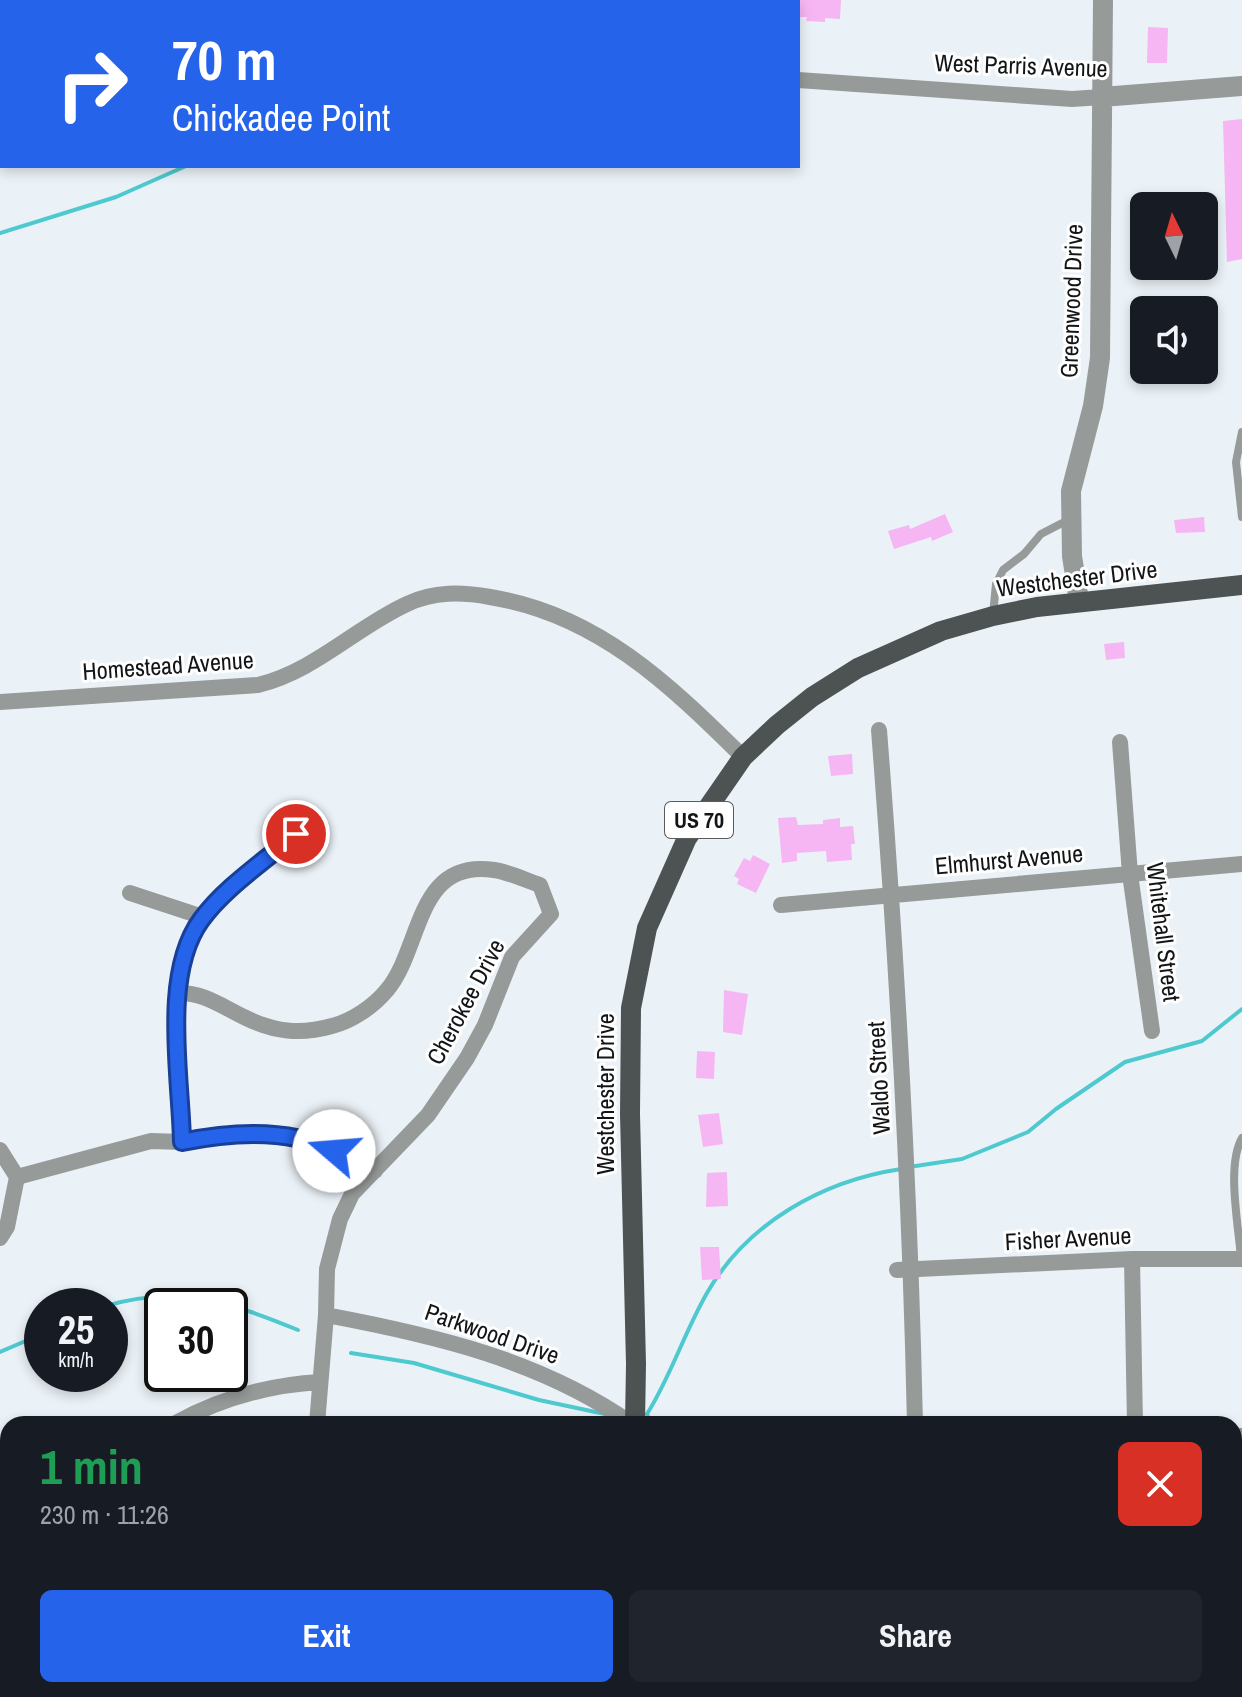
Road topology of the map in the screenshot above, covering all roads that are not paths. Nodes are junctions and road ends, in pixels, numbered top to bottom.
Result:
1 (1103, 0) edge
2 (800, 80) edge
3 (1242, 86) edge
4 (1102, 97) junction
5 (1242, 432) edge
6 (1242, 517) edge
7 (1070, 519) junction
8 (1242, 585) edge
9 (1079, 601) junction
10 (993, 616) junction
11 (0, 702) edge
12 (879, 730) dead end
13 (1120, 742) dead end
14 (743, 757) junction
15 (296, 834) dead end
16 (1242, 864) edge
17 (1130, 874) junction
18 (130, 893) dead end
19 (892, 894) junction
20 (781, 905) dead end
21 (203, 917) junction
22 (177, 993) junction
23 (1152, 1031) dead end
24 (1242, 1138) edge
25 (182, 1142) junction
26 (0, 1150) edge
27 (375, 1171) junction
28 (17, 1177) junction
29 (0, 1238) edge
30 (1132, 1259) junction
31 (1242, 1259) edge
32 (904, 1270) junction
33 (326, 1315) junction
34 (320, 1382) junction
35 (189, 1416) edge
36 (318, 1416) edge
37 (621, 1416) edge
38 (633, 1416) edge
39 (914, 1416) edge
40 (1135, 1416) edge

1 - 4 street, Greenwood Drive
2 - 4 street, West Parris Avenue
3 - 4 street, West Parris Avenue
4 - 7 street, Greenwood Drive
5 - 6 lane
7 - 9 street, Greenwood Drive
7 - 10 lane
8 - 9 main road, Westchester Drive / US 70
9 - 10 main road, Westchester Drive / US 70
10 - 14 main road, Westchester Drive / US 70
11 - 14 street, Homestead Avenue
12 - 19 street, Waldo Street
13 - 17 street, Whitehall Street
14 - 38 main road, Westchester Drive / US 70
15 - 21 street
16 - 17 street, Elmhurst Avenue
17 - 19 street, Elmhurst Avenue
17 - 23 street, Whitehall Street
18 - 21 street
19 - 20 street, Elmhurst Avenue
19 - 32 street, Waldo Street
21 - 22 street
22 - 25 street
22 - 27 street, Cherokee Drive
24 - 31 lane
25 - 27 street
25 - 28 street
26 - 28 street
27 - 33 street, Cherokee Drive
28 - 29 street
30 - 31 street, Fisher Avenue
30 - 32 street, Fisher Avenue
30 - 40 street
32 - 39 street, Waldo Street
33 - 34 street, Cherokee Drive
33 - 37 street, Parkwood Drive
34 - 35 street
34 - 36 street, Cherokee Drive

